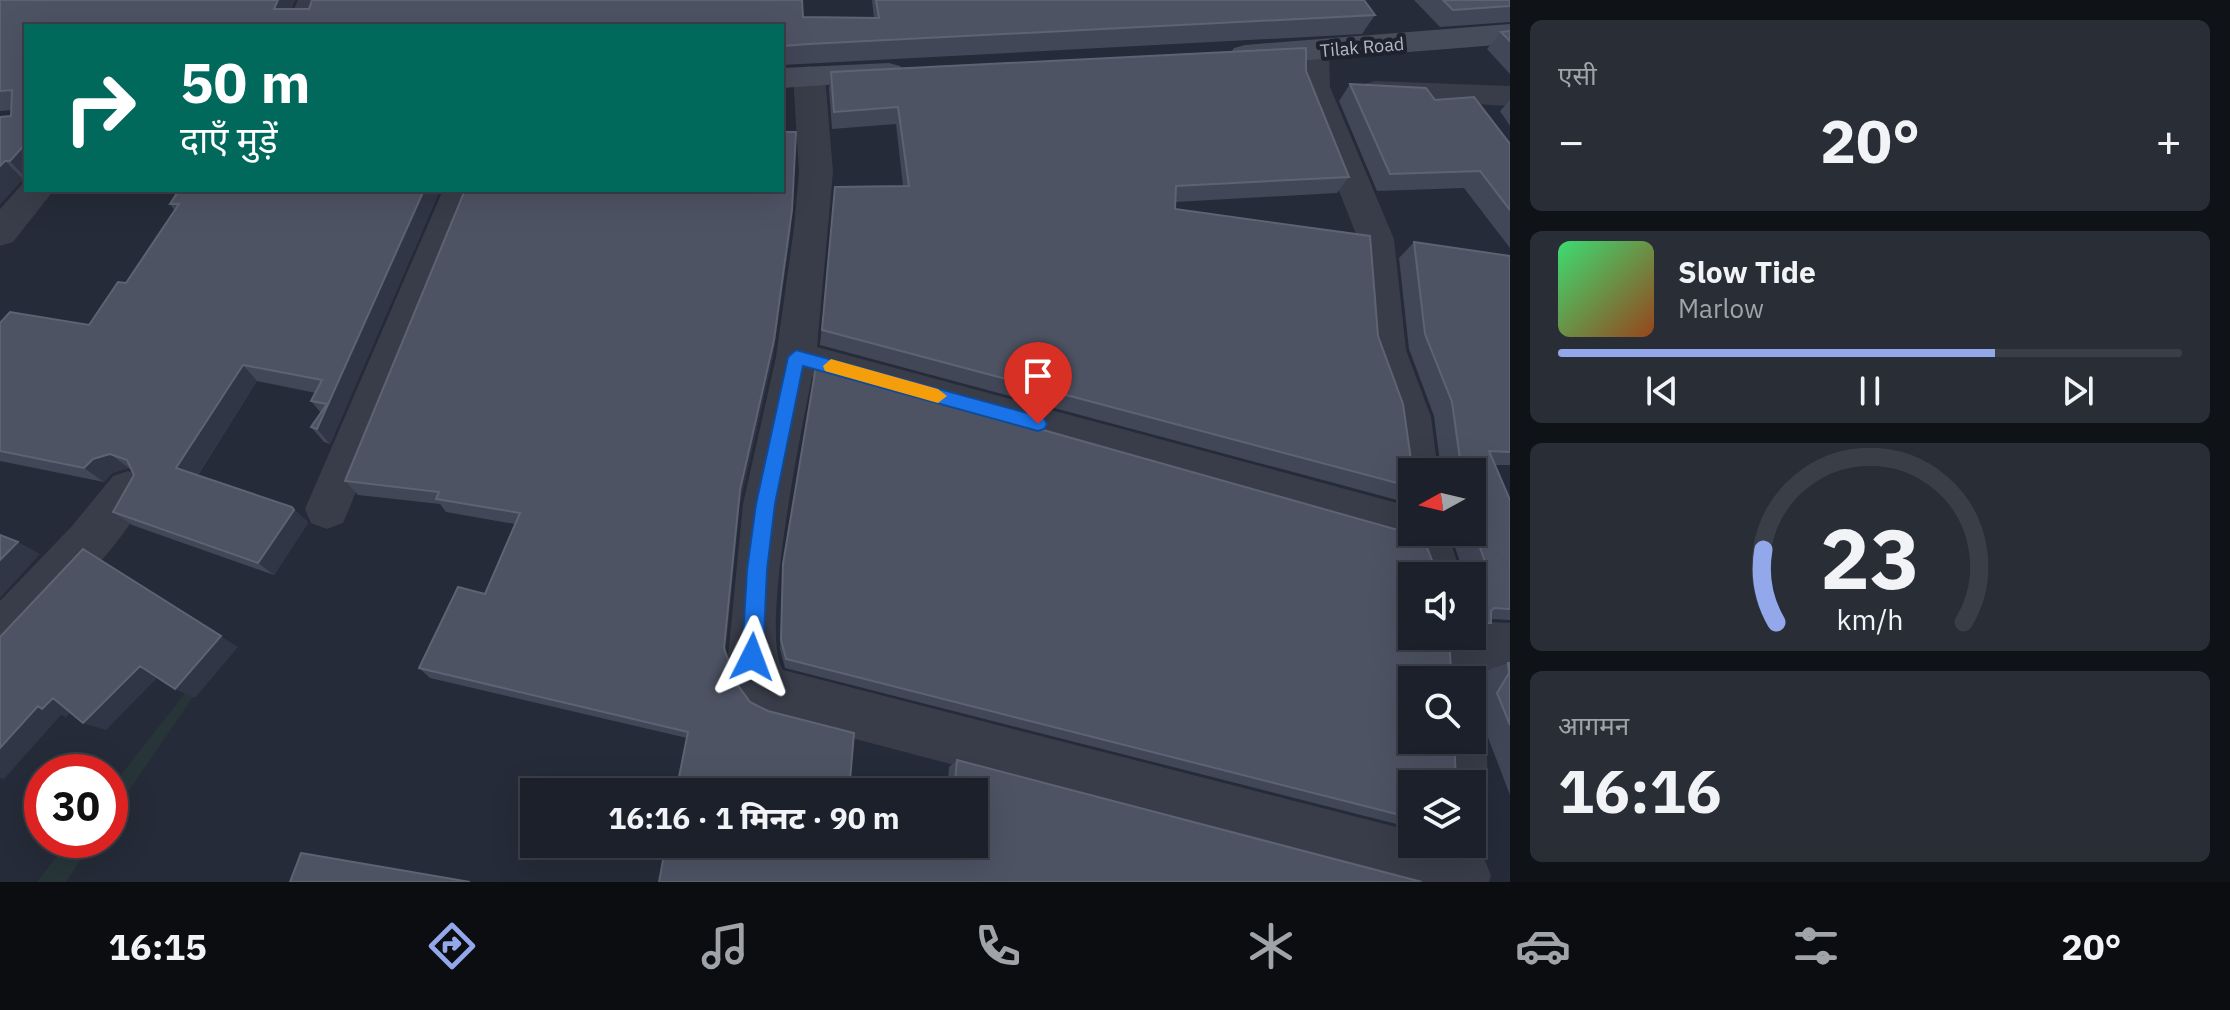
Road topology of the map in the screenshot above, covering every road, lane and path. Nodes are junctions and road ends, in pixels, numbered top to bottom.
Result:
1 (312, 0) edge
2 (302, 24) edge
3 (1510, 34) edge
4 (1314, 51) junction
5 (1219, 56) edge
6 (919, 71) edge
7 (796, 77) edge
8 (1314, 87) junction
9 (1467, 96) junction
10 (1510, 96) edge
11 (1493, 130) edge
12 (35, 192) edge
13 (459, 192) edge
14 (0, 233) edge
15 (796, 357) junction
16 (1415, 458) edge
17 (128, 490) edge
18 (327, 509) dead end
19 (1398, 523) edge
20 (0, 635) edge
21 (1510, 647) edge
22 (1457, 653) edge
23 (1464, 867) edge

1 - 2 street
3 - 4 main road, Tilak Road
4 - 5 main road, Tilak Road
4 - 8 street
6 - 7 main road
7 - 15 street
8 - 9 street
8 - 16 street
9 - 10 street
9 - 11 street
12 - 14 street
13 - 18 street
15 - 19 street
15 - 23 street
17 - 20 street
21 - 22 street

